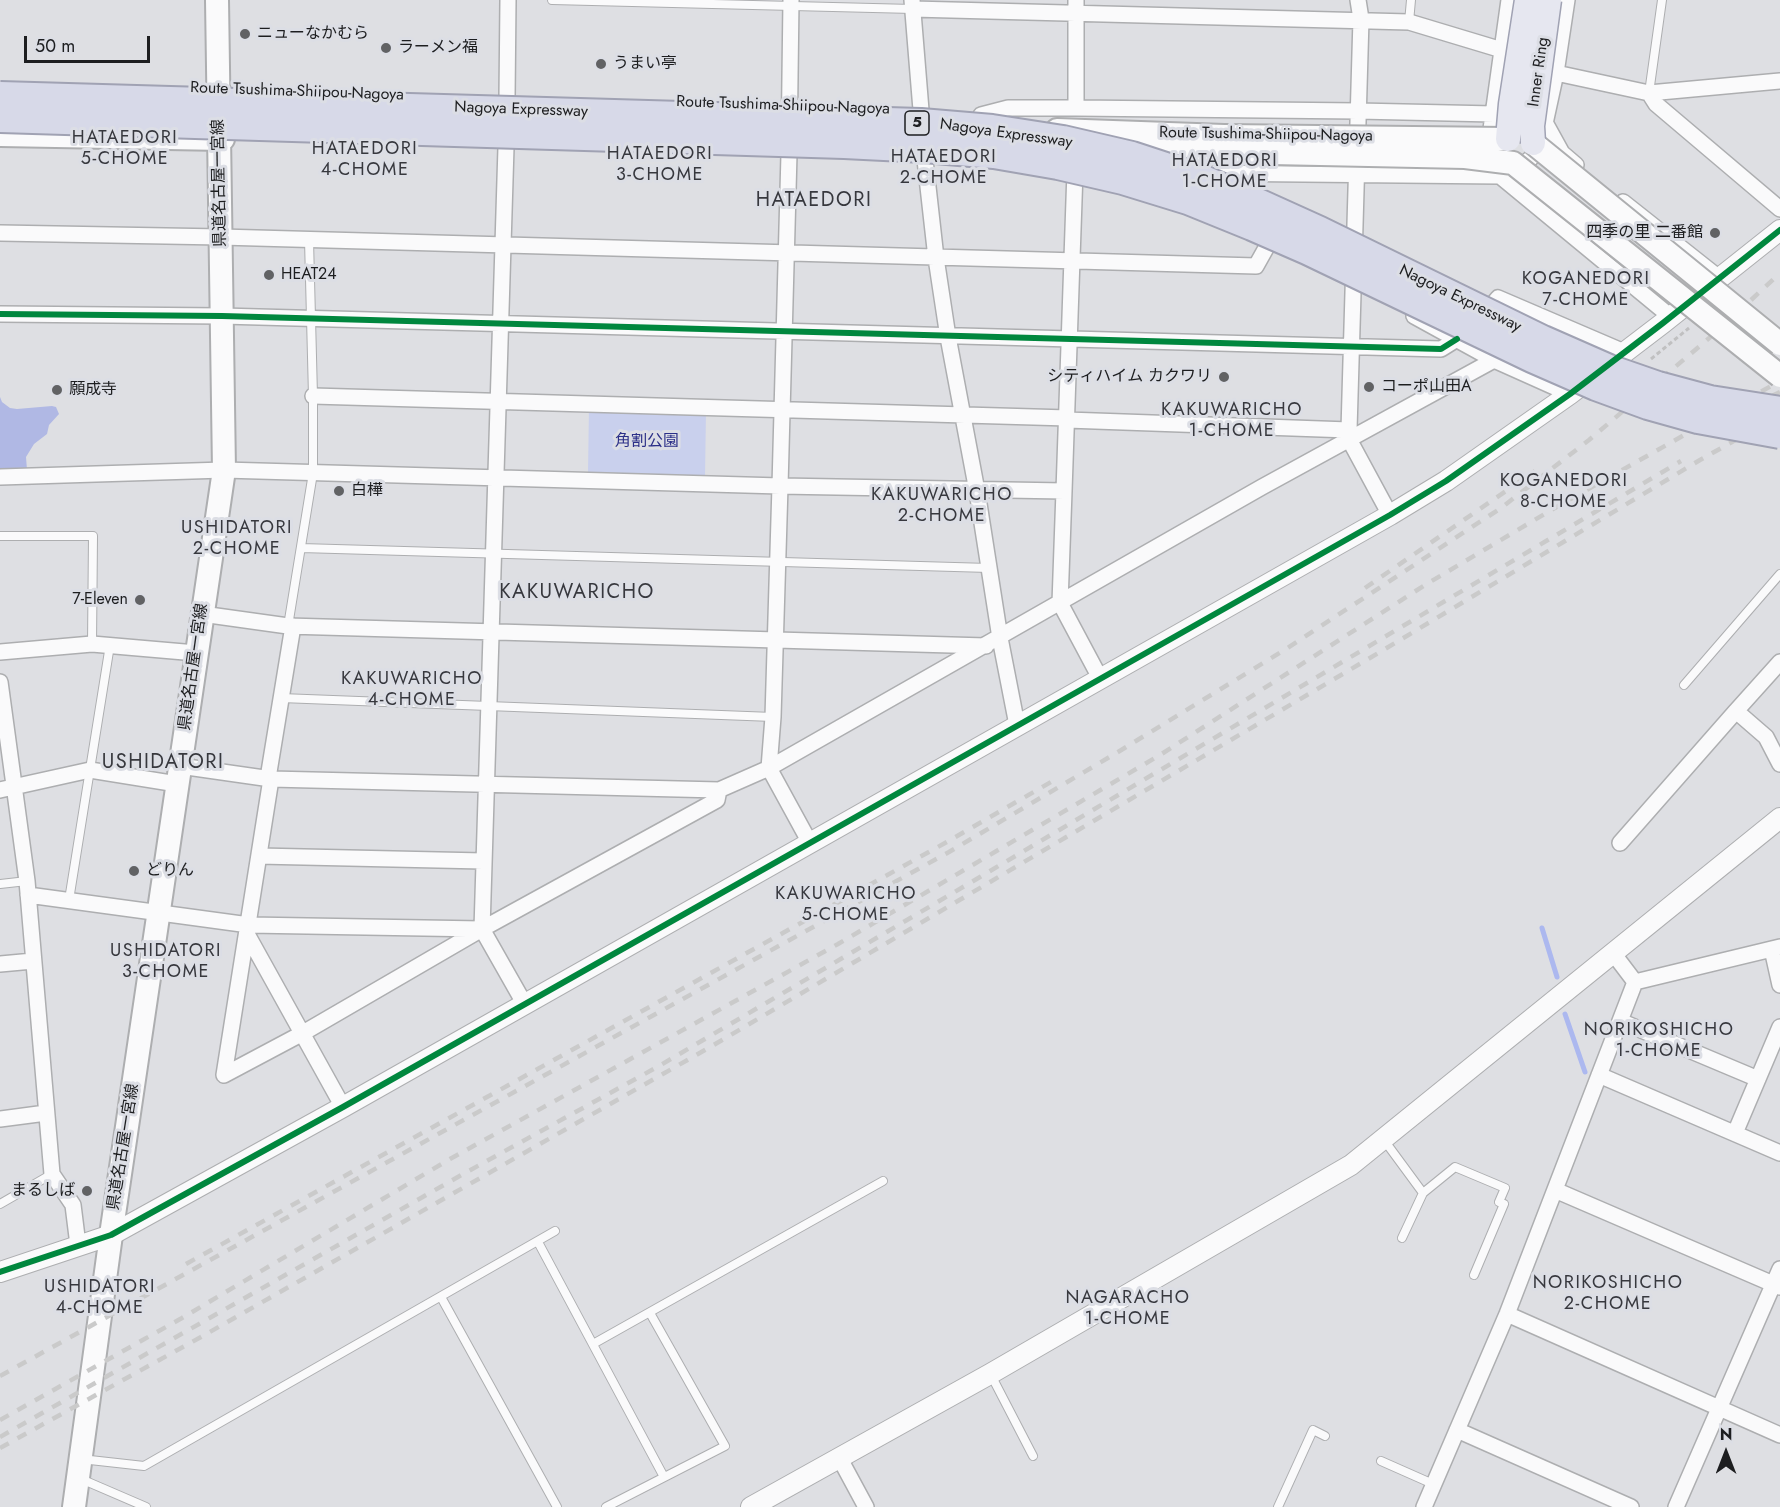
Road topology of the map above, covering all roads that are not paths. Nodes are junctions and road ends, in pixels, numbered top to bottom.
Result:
1 (217, 0) edge
2 (507, 0) edge
3 (552, 0) edge
4 (1358, 0) edge
5 (1411, 0) edge
6 (1509, 0) edge
7 (1527, 0) edge
8 (1549, 0) edge
9 (1567, 0) edge
10 (1662, 0) edge
11 (791, 4) edge
12 (912, 4) edge
13 (1076, 7) edge
14 (1361, 19) junction
15 (1409, 22) junction
16 (1502, 50) junction
17 (1556, 73) junction
18 (1780, 81) edge
19 (0, 82) edge
20 (218, 90) junction
21 (1649, 93) junction
22 (0, 96) edge
23 (507, 99) junction
24 (790, 105) junction
25 (1076, 108) junction
26 (921, 111) junction
27 (1358, 111) junction
28 (1494, 114) junction
29 (981, 115) junction
30 (0, 118) edge
31 (1540, 134) junction
32 (0, 135) edge
33 (220, 139) junction
34 (1508, 139) junction
35 (1224, 144) junction
36 (506, 147) junction
37 (789, 154) junction
38 (988, 159) junction
39 (925, 160) junction
40 (1075, 171) junction
41 (1357, 176) junction
42 (1500, 176) junction
43 (1780, 209) edge
44 (1780, 230) edge
45 (0, 233) edge
46 (221, 237) junction
47 (309, 240) junction
48 (1270, 241) junction
49 (503, 245) junction
50 (786, 253) junction
51 (936, 258) junction
52 (1071, 260) junction
53 (1719, 278) junction
54 (1354, 285) junction
55 (0, 314) edge
56 (222, 316) junction
57 (1671, 317) junction
58 (312, 319) junction
59 (501, 323) junction
60 (784, 332) junction
61 (948, 337) junction
62 (1070, 340) junction
63 (1460, 341) junction
64 (1780, 344) edge
65 (1352, 347) junction
66 (1624, 352) junction
67 (1494, 360) junction
68 (1780, 375) edge
69 (1570, 394) junction
70 (313, 396) junction
71 (498, 402) junction
72 (782, 409) junction
73 (1780, 411) edge
74 (963, 415) junction
75 (1068, 419) junction
76 (1780, 434) edge
77 (1350, 436) junction
78 (224, 470) junction
79 (313, 473) junction
80 (0, 477) edge
81 (495, 477) junction
82 (780, 486) junction
83 (978, 491) junction
84 (1064, 491) junction
85 (1390, 515) junction
86 (0, 536) edge
87 (302, 548) junction
88 (493, 554) junction
89 (778, 562) junction
90 (989, 568) junction
91 (1780, 574) edge
92 (1060, 603) junction
93 (202, 614) junction
94 (290, 626) junction
95 (490, 632) junction
96 (775, 639) junction
97 (993, 642) junction
98 (92, 644) junction
99 (110, 645) junction
100 (0, 652) edge
101 (196, 653) junction
102 (1780, 662) edge
103 (1100, 678) junction
104 (0, 682) edge
105 (1684, 685) dead end
106 (281, 698) junction
107 (1, 700) edge
108 (489, 707) junction
109 (1736, 711) junction
110 (773, 717) junction
111 (1017, 725) junction
112 (1780, 764) edge
113 (769, 768) junction
114 (90, 770) junction
115 (178, 775) junction
116 (270, 778) junction
117 (486, 783) junction
118 (7, 788) edge
119 (719, 790) junction
120 (1780, 818) edge
121 (810, 843) junction
122 (1620, 843) dead end
123 (260, 856) junction
124 (483, 861) junction
125 (0, 884) edge
126 (28, 888) junction
127 (69, 900) junction
128 (159, 912) junction
129 (482, 929) junction
130 (248, 930) junction
131 (1776, 948) edge
132 (1613, 953) junction
133 (33, 961) junction
134 (0, 964) edge
135 (1635, 982) junction
136 (1780, 985) edge
137 (524, 1003) junction
138 (1620, 1021) junction
139 (1780, 1027) edge
140 (303, 1032) junction
141 (1599, 1075) junction
142 (1758, 1079) junction
143 (343, 1107) junction
144 (46, 1113) junction
145 (0, 1119) edge
146 (1735, 1133) junction
147 (1383, 1138) junction
148 (1780, 1153) edge
149 (52, 1174) junction
150 (883, 1181) dead end
151 (1555, 1190) junction
152 (1423, 1193) junction
153 (0, 1204) edge
154 (555, 1232) dead end
155 (111, 1235) junction
156 (1402, 1238) dead end
157 (538, 1242) junction
158 (78, 1245) junction
159 (1780, 1269) edge
160 (0, 1272) edge
161 (1474, 1275) dead end
162 (1777, 1286) edge
163 (441, 1297) junction
164 (650, 1313) junction
165 (1507, 1314) junction
166 (593, 1344) junction
167 (990, 1374) junction
168 (1719, 1408) junction
169 (1457, 1430) junction
170 (1780, 1435) edge
171 (1325, 1436) dead end
172 (1033, 1456) dead end
173 (839, 1457) junction
174 (1381, 1461) dead end
175 (79, 1468) junction
176 (664, 1477) junction
177 (1433, 1484) junction
178 (74, 1507) edge
179 (146, 1507) edge
180 (557, 1507) edge
181 (606, 1507) edge
182 (751, 1507) edge
183 (866, 1507) edge
184 (1278, 1507) edge
185 (1424, 1507) edge
186 (1631, 1507) edge
187 (1676, 1507) edge

1 - 20 main road, 県道名古屋一宮線
2 - 23 street
3 - 11 lane
4 - 14 street
5 - 15 lane
6 - 16 street
7 - 34 main road, Inner Ring, bridge
8 - 31 main road, Inner Ring, bridge
9 - 17 street
10 - 21 lane
11 - 12 lane
11 - 24 street
12 - 13 street
12 - 26 street
13 - 14 street
13 - 25 street
14 - 15 street
14 - 27 street
15 - 16 street
16 - 28 street
17 - 21 street
17 - 31 street
18 - 21 street
19 - 20 main road, Route Tsushima-Shiipou-Nagoya
20 - 23 main road, Route Tsushima-Shiipou-Nagoya
20 - 33 main road, 県道名古屋一宮線
21 - 43 street
22 - 73 highway, Nagoya Expressway / 5, bridge
23 - 24 main road, Route Tsushima-Shiipou-Nagoya
24 - 26 main road, Route Tsushima-Shiipou-Nagoya
24 - 37 street
25 - 27 street
25 - 29 street
26 - 29 main road, Route Tsushima-Shiipou-Nagoya
27 - 28 street
27 - 41 street
28 - 31 street
28 - 42 street
29 - 35 main road, Route Tsushima-Shiipou-Nagoya
30 - 76 highway, Nagoya Expressway / 5, bridge
31 - 34 main road, Route Tsushima-Shiipou-Nagoya
31 - 42 street
31 - 53 street
31 - 64 main road, bridge
32 - 33 main road, Route Tsushima-Shiipou-Nagoya
33 - 36 main road, Route Tsushima-Shiipou-Nagoya
33 - 46 main road, 県道名古屋一宮線
34 - 35 main road, Route Tsushima-Shiipou-Nagoya, bridge
35 - 38 main road, Route Tsushima-Shiipou-Nagoya
35 - 68 main road, Route Tsushima-Shiipou-Nagoya, bridge
36 - 37 main road, Route Tsushima-Shiipou-Nagoya
36 - 49 street
37 - 39 main road, Route Tsushima-Shiipou-Nagoya
37 - 50 street
38 - 39 main road, Route Tsushima-Shiipou-Nagoya
38 - 40 street
39 - 51 street
40 - 41 street
40 - 48 street
40 - 52 street
41 - 42 street
41 - 54 street
42 - 57 street
44 - 53 street
45 - 46 street
46 - 47 street
46 - 56 main road, 県道名古屋一宮線
47 - 49 street
47 - 58 lane
48 - 52 street
48 - 54 street
49 - 50 street
49 - 59 street
50 - 51 street
50 - 60 street
51 - 52 street
51 - 61 street
52 - 62 street
53 - 57 street
54 - 63 street
54 - 65 street
55 - 56 street
56 - 58 street
56 - 78 main road, 県道名古屋一宮線
57 - 66 street
58 - 59 street
58 - 70 lane
59 - 60 street
59 - 71 street
60 - 61 street
60 - 72 street
61 - 62 street
61 - 74 street
62 - 65 street
62 - 75 street
63 - 65 street
63 - 66 street
63 - 67 street
65 - 77 street
66 - 69 street
67 - 69 street
67 - 77 street
69 - 85 street
70 - 71 street
70 - 79 lane
71 - 72 street
71 - 81 street
72 - 74 street
72 - 82 street
74 - 75 street
74 - 83 street
75 - 77 street
75 - 84 street
77 - 85 street
77 - 92 street
78 - 79 street
78 - 80 street
78 - 93 main road, 県道名古屋一宮線
79 - 81 street
79 - 87 lane
81 - 82 street
81 - 88 street
82 - 83 street
82 - 89 street
83 - 84 street
83 - 90 street
84 - 92 street
85 - 103 street
86 - 98 lane
87 - 88 lane
87 - 94 lane
88 - 89 lane
88 - 95 street
89 - 90 lane
89 - 96 street
90 - 97 street
91 - 105 lane
92 - 97 street
92 - 103 street
93 - 94 street
93 - 101 main road, 県道名古屋一宮線
94 - 95 street
94 - 106 street
95 - 96 street
95 - 108 street
96 - 97 street
96 - 110 street
97 - 111 street
97 - 113 street
98 - 99 street
98 - 100 street
99 - 101 street
99 - 114 lane
101 - 115 main road, 県道名古屋一宮線
102 - 109 street
103 - 111 street
104 - 107 street
106 - 108 lane
106 - 116 street
107 - 118 street
108 - 110 lane
108 - 117 street
109 - 112 street
109 - 122 street
110 - 113 street
111 - 121 street
113 - 119 street
113 - 121 street
114 - 115 street
114 - 118 street
114 - 127 lane
115 - 116 street
115 - 128 main road, 県道名古屋一宮線
116 - 117 street
116 - 123 street
117 - 119 street
117 - 124 street
118 - 126 street
119 - 129 street
120 - 132 street
121 - 137 street
123 - 124 street
123 - 130 street
124 - 129 street
125 - 126 lane
126 - 127 street
126 - 133 street
127 - 128 street
128 - 130 street
128 - 155 main road, 県道名古屋一宮線
129 - 130 street
129 - 137 street
129 - 140 street
130 - 140 street
130 - 140 street
131 - 135 street
131 - 136 street
132 - 135 street
132 - 147 street
133 - 134 street
133 - 144 street
135 - 138 street
137 - 143 street
138 - 141 street
138 - 142 street
139 - 142 street
140 - 143 street
141 - 146 street
141 - 151 street
142 - 146 street
143 - 155 street
144 - 145 street
144 - 149 street
146 - 148 street
147 - 152 lane
147 - 167 street
149 - 153 lane
149 - 158 street
150 - 164 lane
151 - 162 street
151 - 165 street
152 - 156 lane
152 - 161 lane
154 - 157 lane
155 - 158 street
155 - 175 main road, 県道名古屋一宮線
157 - 163 lane
157 - 166 lane
158 - 160 street
159 - 162 street
162 - 168 street
163 - 175 lane
163 - 180 lane
164 - 166 lane
164 - 176 lane
165 - 168 street
165 - 169 street
166 - 176 lane
167 - 172 lane
167 - 173 street
168 - 170 street
168 - 187 street
169 - 177 street
169 - 186 street
171 - 184 lane
173 - 182 street
173 - 183 street
174 - 177 lane
175 - 178 main road, 県道名古屋一宮線
175 - 179 lane
176 - 181 lane
177 - 185 street

